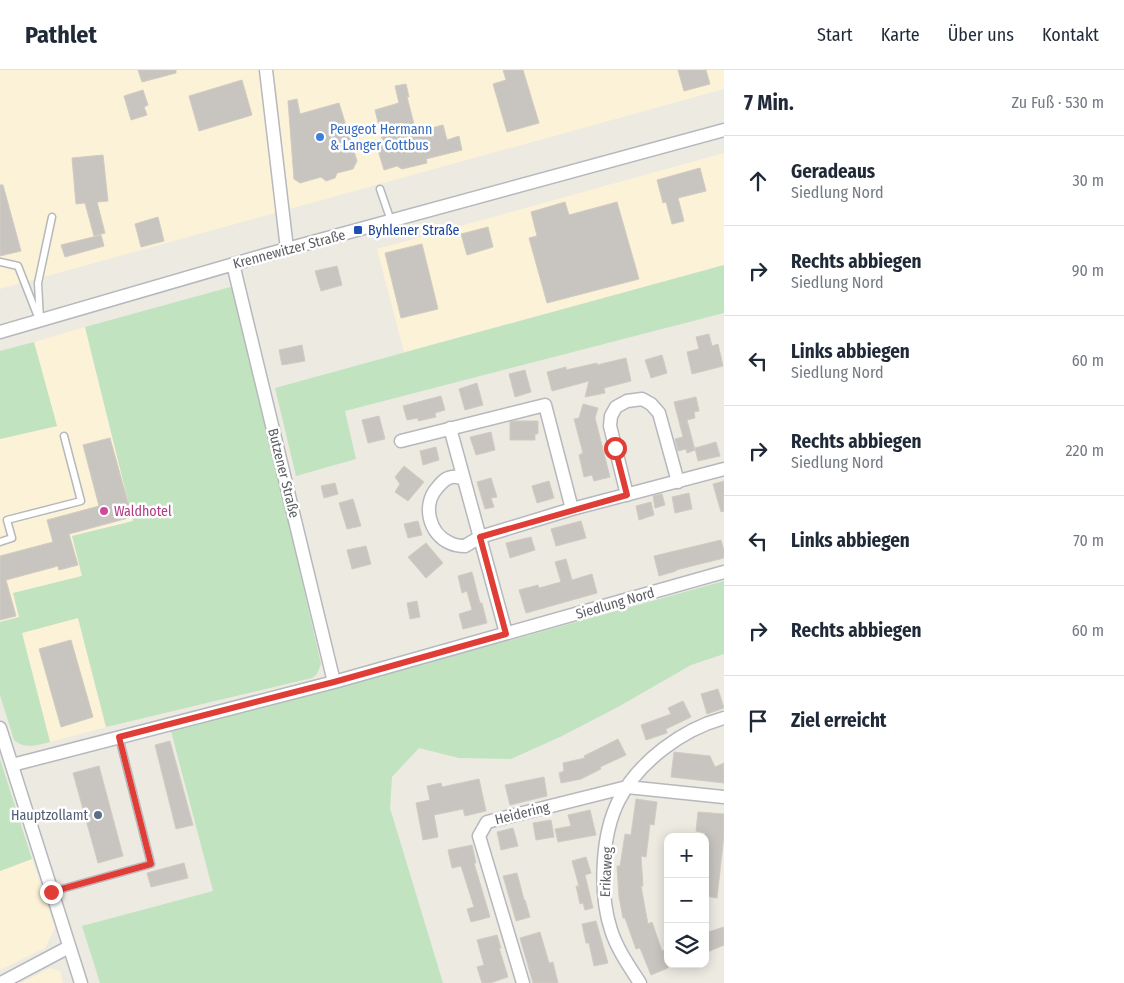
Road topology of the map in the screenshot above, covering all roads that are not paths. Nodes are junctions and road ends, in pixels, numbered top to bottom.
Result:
1 (266, 70) edge
2 (724, 130) edge
3 (380, 189) dead end
4 (52, 217) dead end
5 (391, 222) junction
6 (288, 249) junction
7 (0, 262) edge
8 (233, 264) junction
9 (40, 320) junction
10 (0, 332) edge
11 (450, 428) junction
12 (64, 436) dead end
13 (400, 441) dead end
14 (724, 469) edge
15 (463, 478) junction
16 (678, 482) junction
17 (627, 495) junction
18 (572, 509) junction
19 (480, 537) junction
20 (0, 542) edge
21 (724, 572) edge
22 (506, 634) junction
23 (334, 682) junction
24 (724, 718) edge
25 (0, 728) edge
26 (119, 737) junction
27 (12, 765) junction
28 (627, 787) junction
29 (724, 797) edge
30 (51, 892) junction
31 (69, 947) junction
32 (1, 983) edge
33 (80, 983) edge
34 (523, 983) edge
35 (640, 983) edge

1 - 6 street
2 - 5 street, Krennewitzer Straße
3 - 5 lane
4 - 9 lane
5 - 6 street, Krennewitzer Straße
6 - 8 street, Krennewitzer Straße
7 - 9 lane
8 - 9 street, Krennewitzer Straße
8 - 23 street, Butzener Straße
9 - 10 street, Krennewitzer Straße
11 - 13 street
11 - 15 street
11 - 18 street
12 - 20 lane
14 - 16 street
15 - 19 street
15 - 19 street
16 - 17 street
16 - 17 street
17 - 18 street
18 - 19 street
19 - 22 street
21 - 22 street, Siedlung Nord
22 - 23 street, Siedlung Nord
23 - 26 street, Siedlung Nord
24 - 28 street, Erikaweg
25 - 27 street
26 - 27 street, Siedlung Nord
26 - 30 lane
27 - 30 street
28 - 29 street, Heidering
28 - 34 street, Heidering
28 - 35 street, Erikaweg
30 - 31 street
31 - 32 street
31 - 33 street

